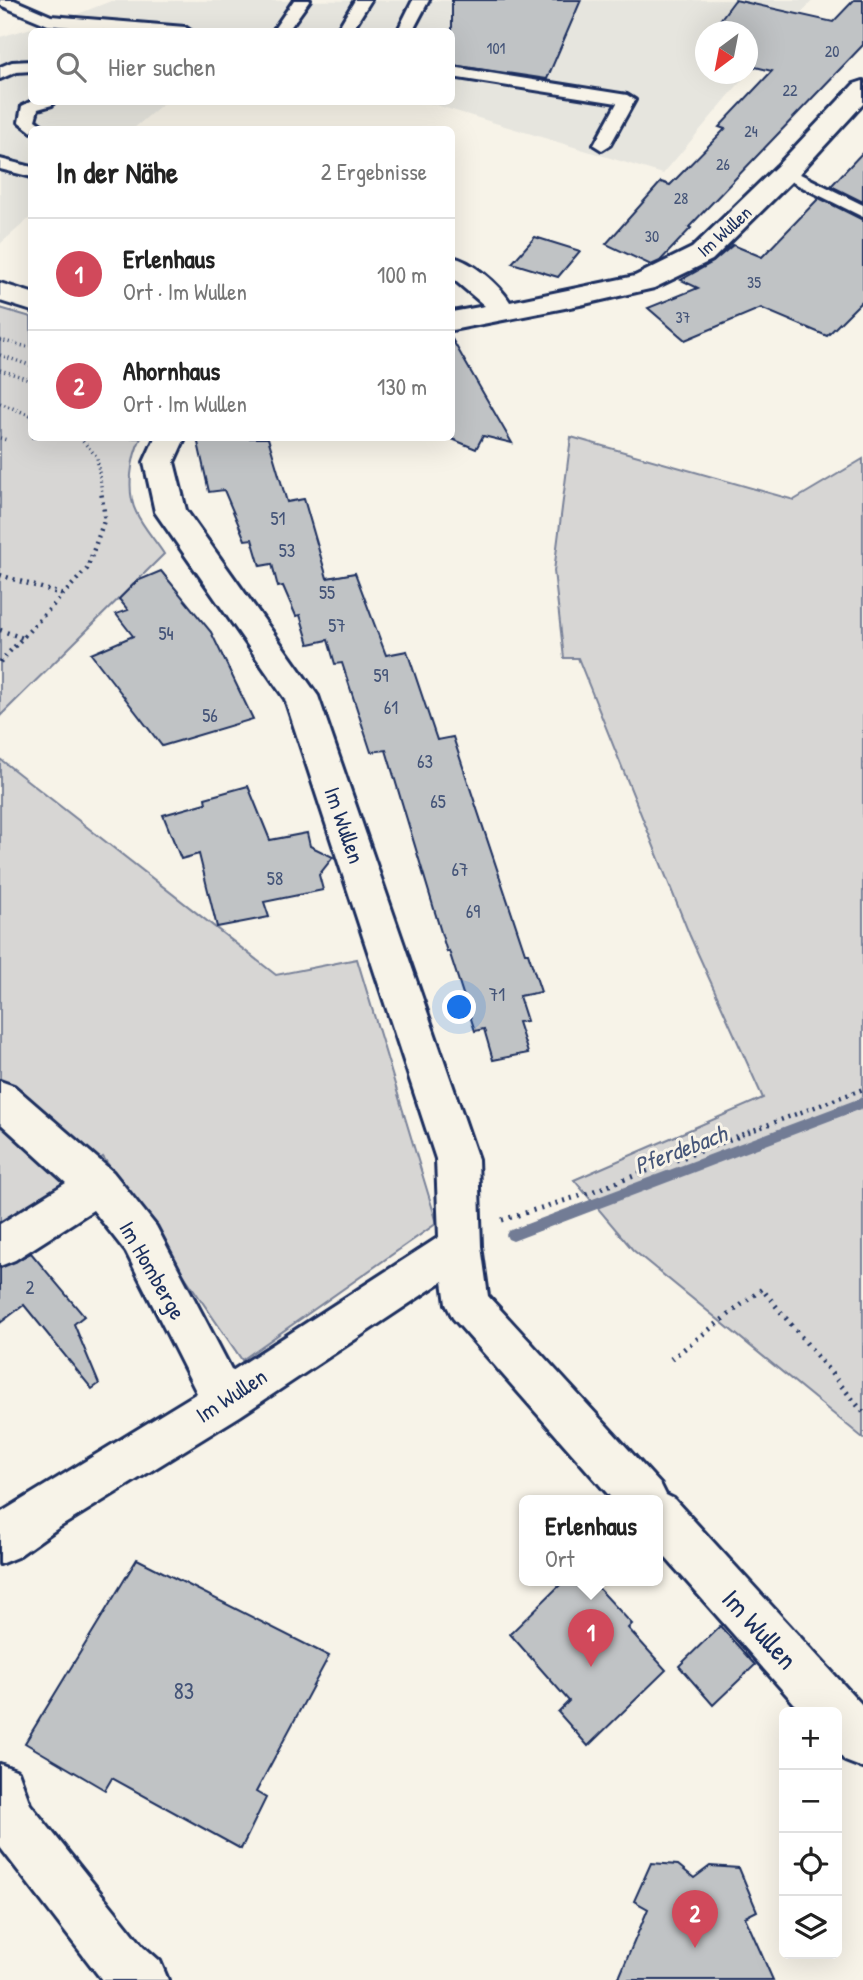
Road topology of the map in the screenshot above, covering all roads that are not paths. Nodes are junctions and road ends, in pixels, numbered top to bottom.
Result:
1 (1, 0) edge
2 (302, 0) edge
3 (363, 0) edge
4 (421, 0) edge
5 (139, 28) edge
6 (282, 28) edge
7 (346, 28) edge
8 (406, 28) edge
9 (28, 66) edge
10 (455, 72) edge
11 (0, 74) edge
12 (862, 90) edge
13 (34, 105) edge
14 (34, 126) edge
15 (602, 145) dead end
16 (0, 163) edge
17 (28, 171) edge
18 (786, 173) junction
19 (863, 212) edge
20 (455, 267) edge
21 (0, 291) edge
22 (28, 301) edge
23 (502, 311) junction
24 (455, 320) edge
25 (169, 441) edge
26 (0, 1098) edge
27 (98, 1185) junction
28 (460, 1246) junction
29 (0, 1247) edge
30 (224, 1401) junction
31 (640, 1495) edge
32 (663, 1522) edge
33 (0, 1541) edge
34 (831, 1707) edge
35 (842, 1720) edge
36 (863, 1743) edge
37 (0, 1789) edge
38 (141, 1980) edge

1 - 5 lane
2 - 6 lane
3 - 7 lane
4 - 8 lane
9 - 11 lane
10 - 15 lane
12 - 18 street, Im Wullen
13 - 14 lane
16 - 17 lane
18 - 19 lane
18 - 23 street, Im Wullen
20 - 23 street
21 - 22 street
23 - 24 street, Im Wullen
25 - 28 street, Im Wullen
26 - 27 street, Im Homberge
27 - 29 street
27 - 30 street, Im Homberge
28 - 30 street, Im Wullen
28 - 31 street, Im Wullen
30 - 33 street, Im Wullen
32 - 34 street, Im Wullen
35 - 36 street, Im Wullen
37 - 38 street

